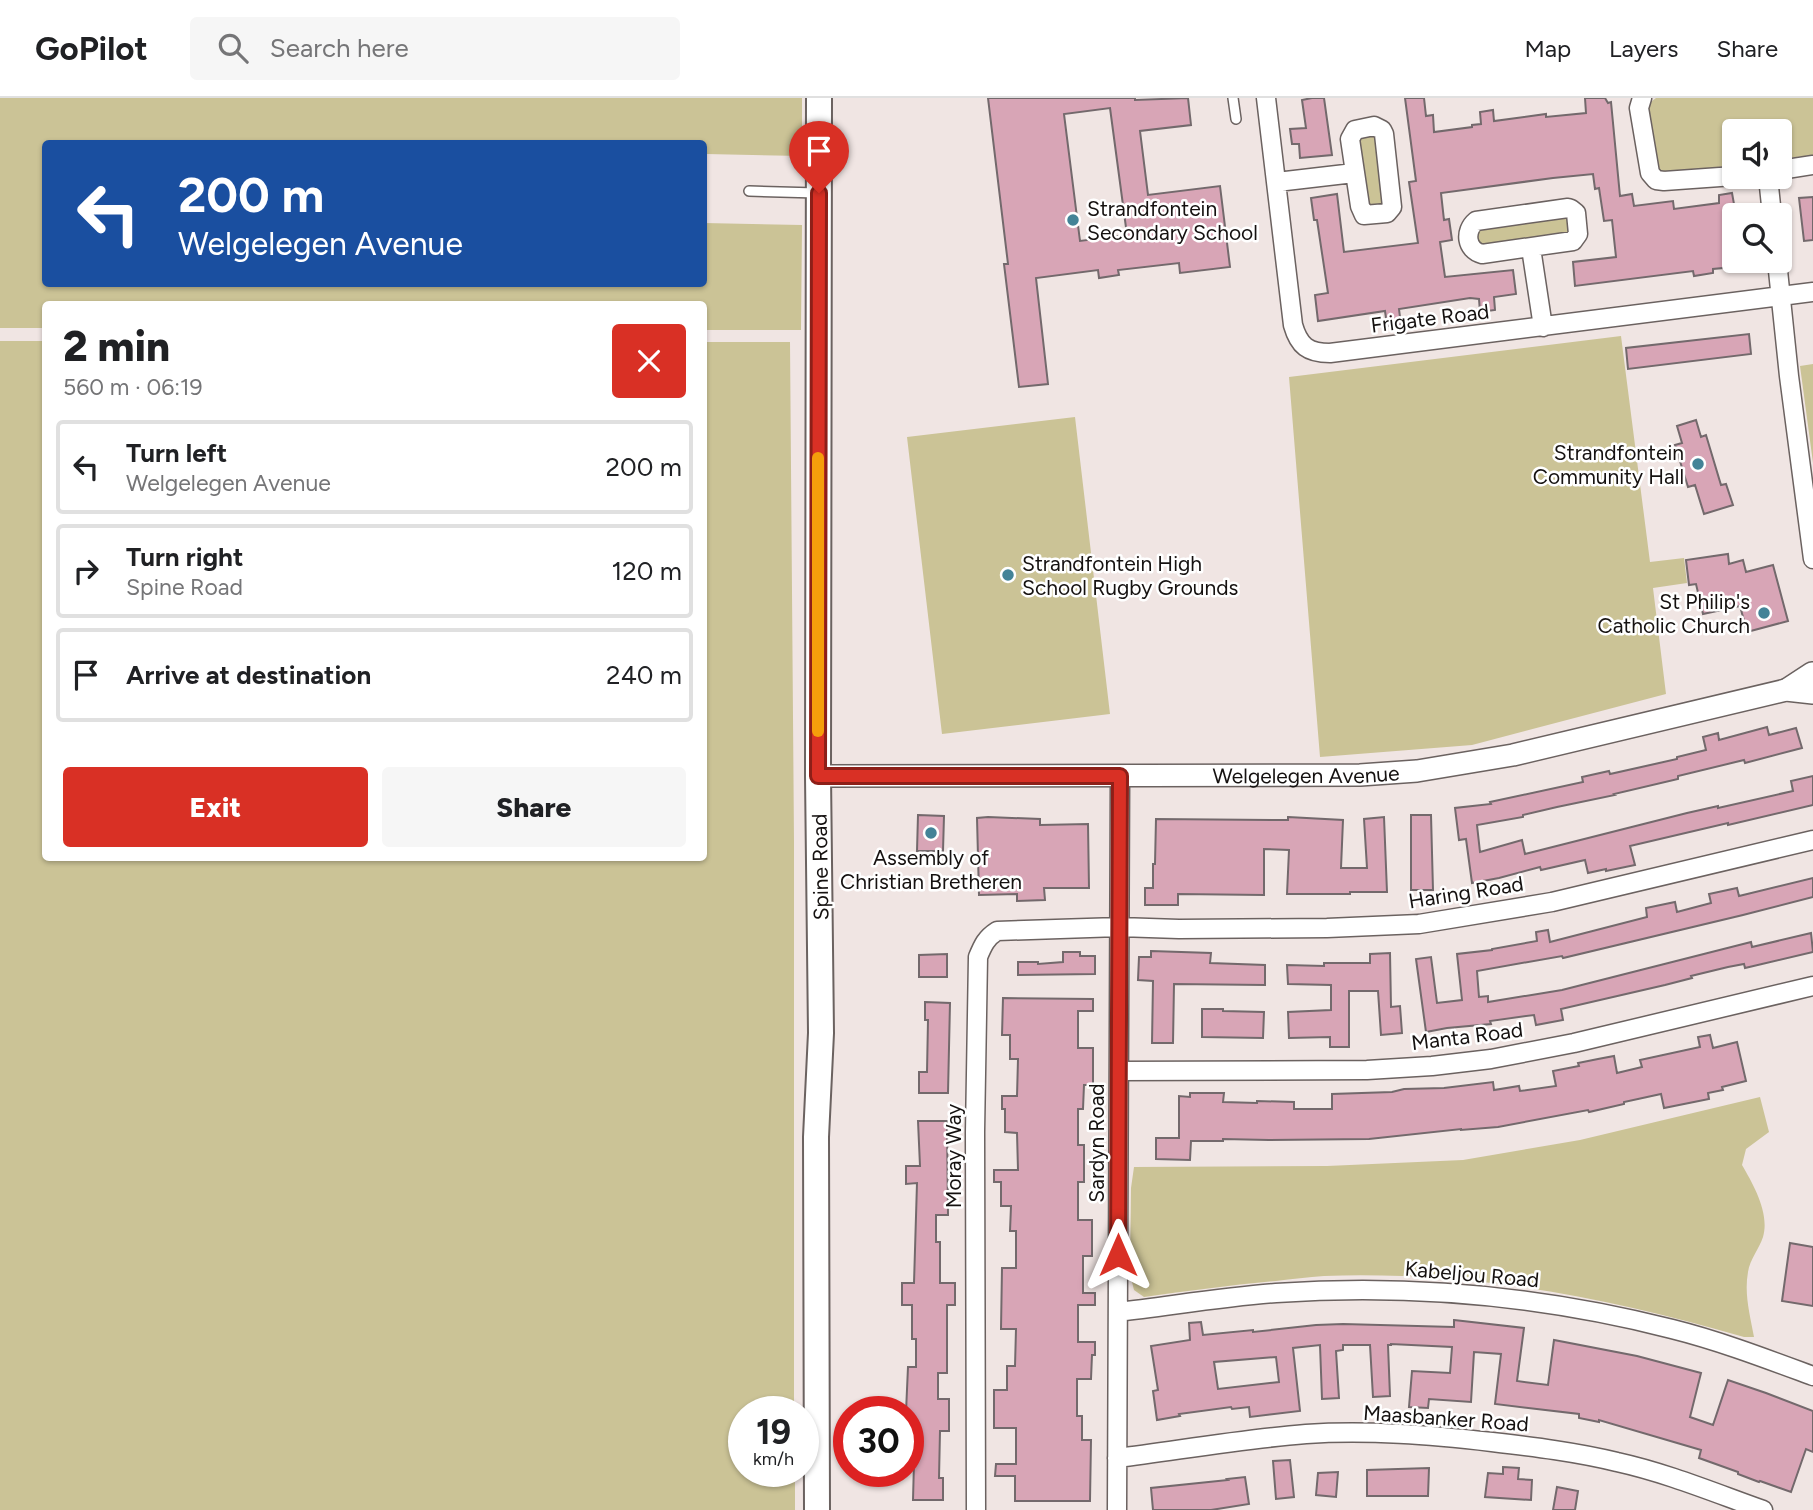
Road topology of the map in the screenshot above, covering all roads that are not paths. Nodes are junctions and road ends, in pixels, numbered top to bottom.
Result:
1 (819, 98) edge
2 (1233, 98) edge
3 (1266, 98) edge
4 (1642, 98) edge
5 (1236, 119) dead end
6 (1813, 165) edge
7 (1792, 168) edge
8 (1354, 173) junction
9 (1722, 177) edge
10 (1277, 182) junction
11 (749, 191) dead end
12 (819, 193) junction
13 (1531, 248) junction
14 (1778, 273) edge
15 (1813, 292) edge
16 (1780, 296) junction
17 (1543, 327) junction
18 (1813, 559) edge
19 (1813, 672) edge
20 (1786, 690) junction
21 (1813, 691) edge
22 (818, 776) junction
23 (1120, 776) junction
24 (1813, 840) edge
25 (1119, 927) junction
26 (1813, 986) edge
27 (1119, 1071) junction
28 (1118, 1312) junction
29 (1813, 1376) edge
30 (1117, 1458) junction
31 (817, 1510) edge
32 (976, 1510) edge
33 (1117, 1510) edge
34 (1763, 1510) edge

1 - 12 main road, Spine Road
2 - 5 lane
3 - 10 street, Frigate Road
4 - 9 street
6 - 7 street
8 - 8 street
8 - 10 street
10 - 17 street, Frigate Road
11 - 12 lane
12 - 22 main road, Spine Road
13 - 13 street
13 - 17 street
14 - 16 street
15 - 16 street, Frigate Road
16 - 17 street, Frigate Road
16 - 18 street
19 - 20 street, Welgelegen Avenue
19 - 21 street, Welgelegen Avenue
20 - 21 street, Welgelegen Avenue
20 - 23 street, Welgelegen Avenue
22 - 23 street, Welgelegen Avenue
22 - 31 main road, Spine Road
23 - 25 street, Sardyn Road
24 - 25 street, Haring Road
25 - 27 street, Sardyn Road
25 - 32 street, Moray Way
26 - 27 street, Manta Road
27 - 28 street, Sardyn Road
28 - 29 street, Kabeljou Road
28 - 30 street, Sardyn Road
30 - 33 street, Sardyn Road
30 - 34 street, Maasbanker Road

